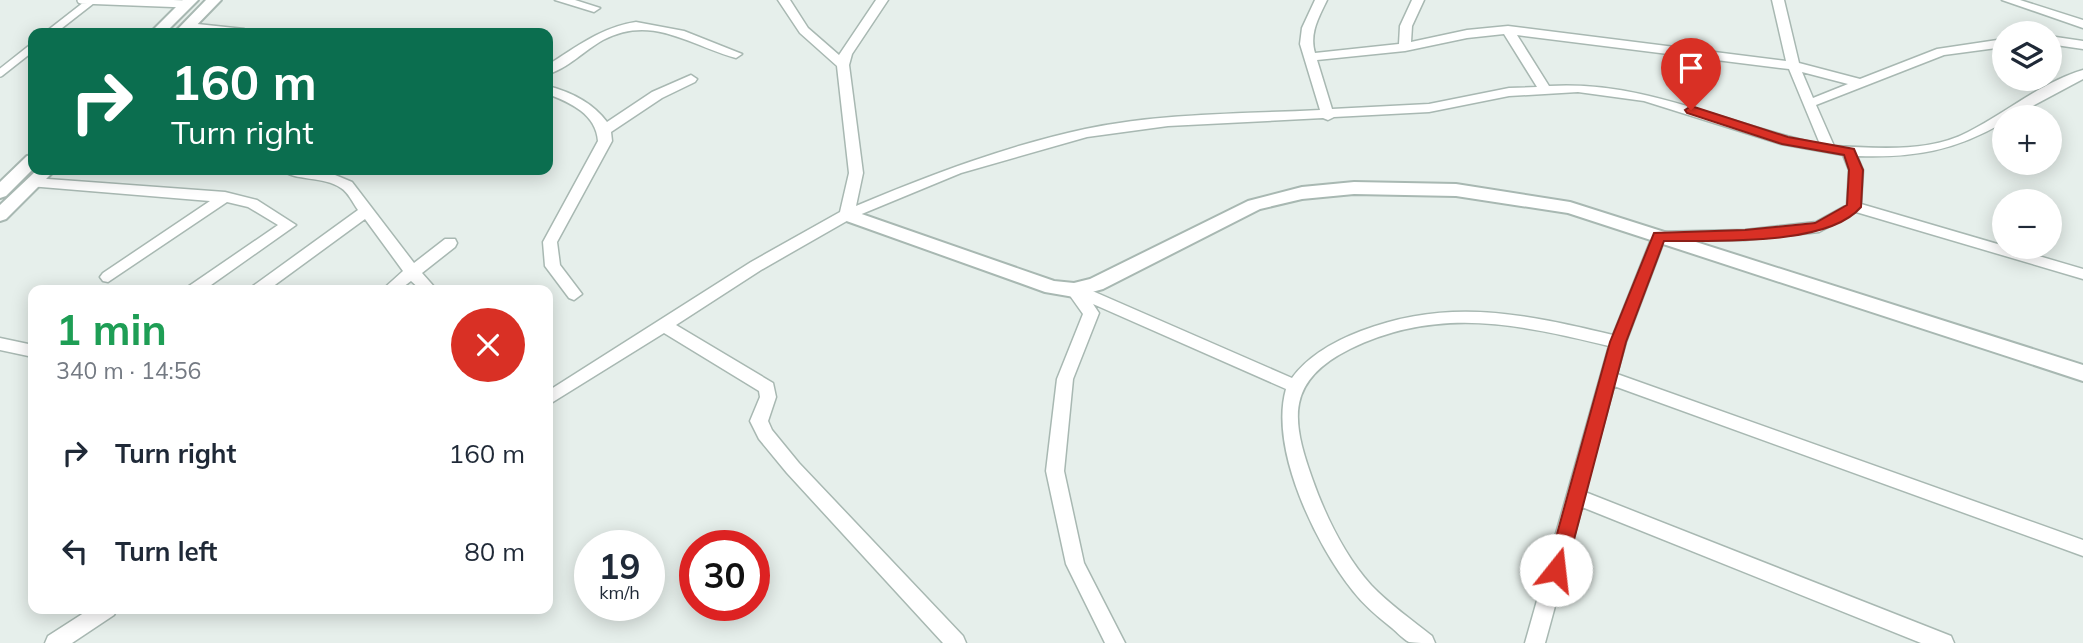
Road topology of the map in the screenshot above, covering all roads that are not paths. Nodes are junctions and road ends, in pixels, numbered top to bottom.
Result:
1 (81, 0) edge
2 (214, 0) edge
3 (561, 0) edge
4 (784, 0) edge
5 (882, 0) edge
6 (1321, 0) edge
7 (1419, 0) edge
8 (1778, 0) edge
9 (2008, 0) edge
10 (2058, 0) edge
11 (91, 1) edge
12 (189, 2) edge
13 (594, 8) dead end
14 (2051, 14) junction
15 (2083, 24) edge
16 (56, 28) edge
17 (162, 28) edge
18 (186, 28) edge
19 (1508, 30) junction
20 (2062, 42) edge
21 (1992, 45) edge
22 (2083, 45) edge
23 (1405, 47) junction
24 (28, 51) edge
25 (736, 54) dead end
26 (1310, 57) junction
27 (843, 65) junction
28 (1795, 65) junction
29 (553, 67) edge
30 (0, 73) edge
31 (2083, 74) edge
32 (691, 79) dead end
33 (1859, 83) junction
34 (1544, 88) junction
35 (553, 93) edge
36 (1808, 104) junction
37 (1328, 116) junction
38 (606, 129) junction
39 (1829, 150) junction
40 (1850, 152) junction
41 (28, 165) edge
42 (42, 175) edge
43 (323, 175) edge
44 (34, 183) junction
45 (0, 192) edge
46 (225, 197) junction
47 (1854, 207) junction
48 (365, 212) junction
49 (0, 215) edge
50 (847, 215) junction
51 (1659, 236) junction
52 (450, 243) dead end
53 (413, 273) junction
54 (2083, 274) edge
55 (107, 277) dead end
56 (201, 285) edge
57 (265, 285) edge
58 (397, 285) edge
59 (425, 285) edge
60 (1074, 290) junction
61 (574, 294) dead end
62 (663, 325) junction
63 (1618, 342) junction
64 (0, 344) edge
65 (28, 350) edge
66 (2083, 373) edge
67 (1610, 378) junction
68 (1294, 386) junction
69 (553, 396) edge
70 (1577, 496) junction
71 (2083, 548) edge
72 (99, 614) edge
73 (55, 643) edge
74 (956, 643) edge
75 (1115, 643) edge
76 (1425, 643) edge
77 (1535, 643) edge
78 (1944, 643) edge

1 - 11 lane
2 - 18 street
3 - 13 street
4 - 27 street
5 - 27 street
6 - 26 street
7 - 23 street
8 - 28 street
9 - 14 street
10 - 14 street
11 - 12 lane
11 - 16 lane
12 - 17 street
14 - 15 street
19 - 23 street
19 - 28 street
19 - 34 street
20 - 22 street
21 - 33 street
23 - 26 street
24 - 30 lane
25 - 29 street
26 - 37 street
27 - 50 street
28 - 33 street
28 - 36 street
31 - 40 street
32 - 38 street
33 - 36 street
34 - 37 street
34 - 39 street
35 - 38 street
36 - 39 street
37 - 50 street
38 - 61 street
39 - 40 street
40 - 47 street
41 - 45 street
42 - 44 street
43 - 48 street
44 - 46 street
44 - 49 street
46 - 55 street
46 - 56 street
47 - 51 street
47 - 54 street
48 - 53 street
48 - 57 street
50 - 60 street
50 - 62 street
51 - 60 street
51 - 63 street
51 - 66 street
52 - 53 street
53 - 58 street
53 - 59 street
60 - 68 street
60 - 75 street
62 - 69 street
62 - 74 street
63 - 67 street
63 - 68 street
64 - 65 street
67 - 70 street
67 - 71 street
68 - 76 street
70 - 77 street
70 - 78 street
72 - 73 street

